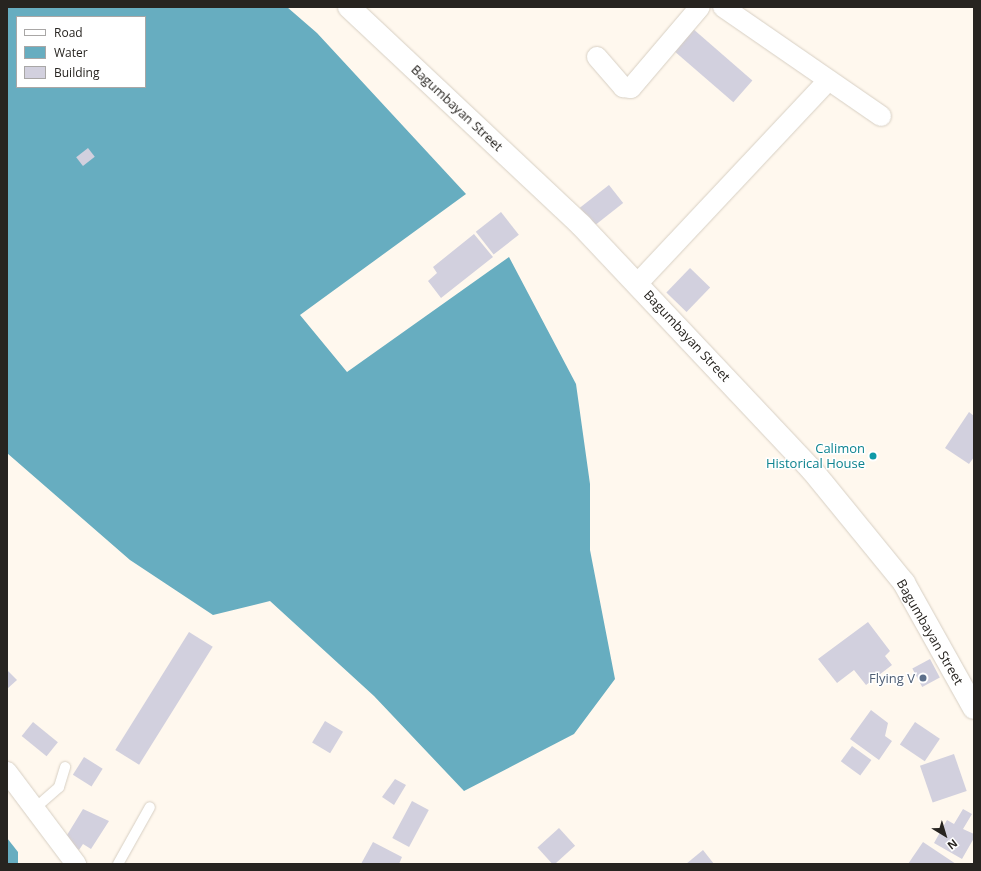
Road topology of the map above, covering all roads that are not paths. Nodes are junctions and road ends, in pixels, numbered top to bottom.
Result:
1 (348, 7) edge
2 (700, 7) edge
3 (723, 7) edge
4 (597, 57) dead end
5 (828, 82) junction
6 (881, 116) dead end
7 (637, 284) junction
8 (974, 708) edge
9 (65, 767) dead end
10 (7, 772) edge
11 (150, 807) dead end
12 (34, 809) junction
13 (76, 864) edge
14 (118, 864) edge

1 - 7 main road, Bagumbayan Street
2 - 4 street
3 - 5 street
5 - 6 street
5 - 7 street
7 - 8 main road, Bagumbayan Street
9 - 12 lane
10 - 12 street
11 - 14 lane
12 - 13 street

